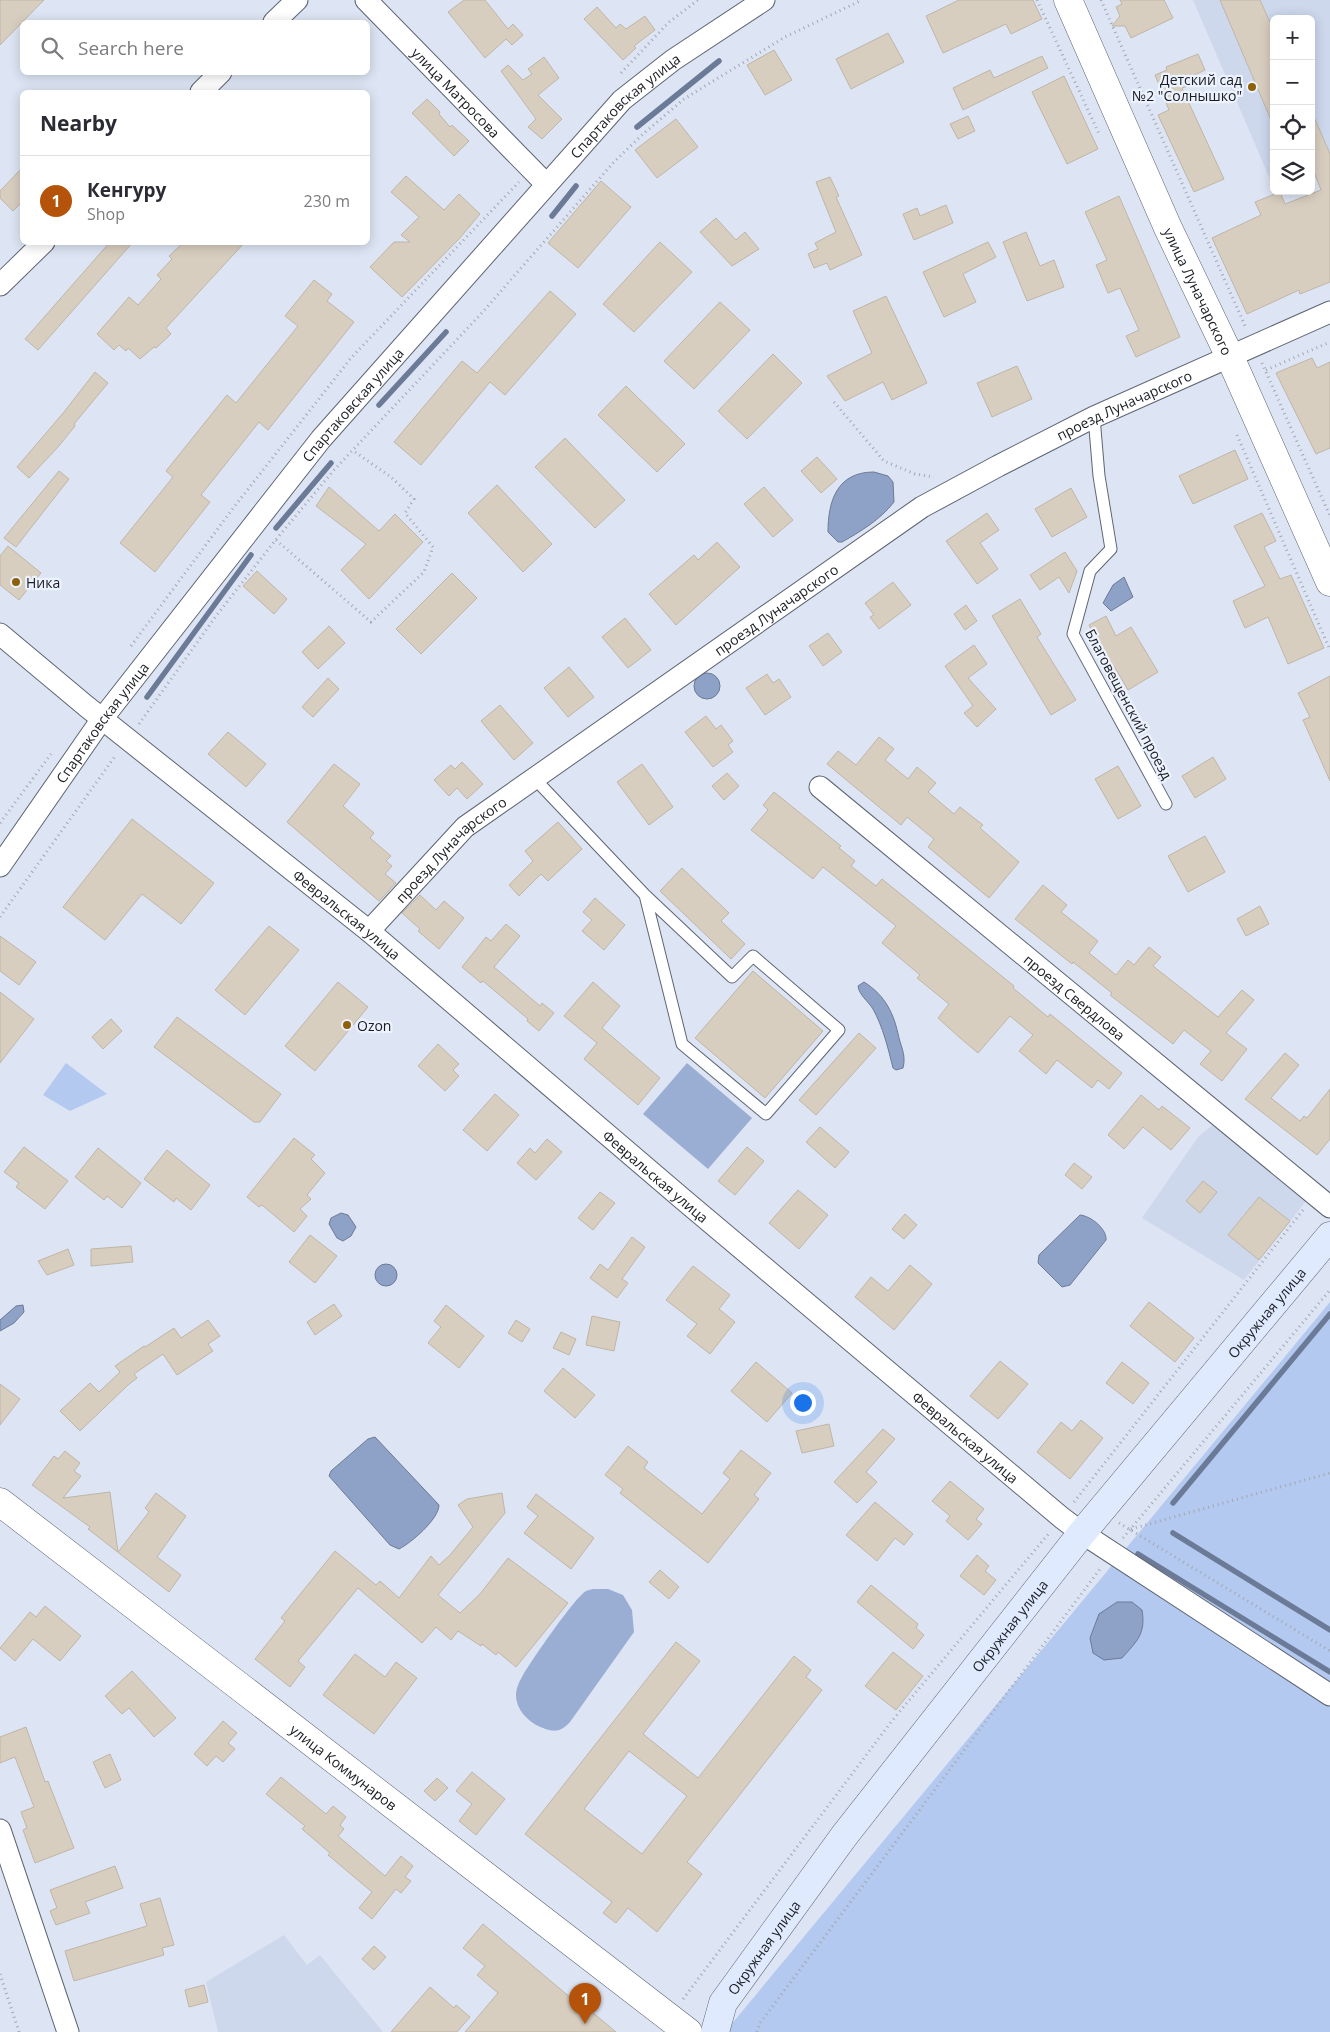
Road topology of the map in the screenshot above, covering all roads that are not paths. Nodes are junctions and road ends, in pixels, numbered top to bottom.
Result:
1 (297, 0) edge
2 (366, 0) edge
3 (764, 0) edge
4 (1068, 0) edge
5 (276, 20) edge
6 (218, 75) edge
7 (202, 90) edge
8 (546, 184) junction
9 (41, 245) edge
10 (0, 285) edge
11 (1330, 312) edge
12 (1242, 351) junction
13 (1094, 417) junction
14 (1330, 582) edge
15 (0, 634) edge
16 (102, 719) junction
17 (534, 778) junction
18 (820, 787) dead end
19 (1166, 804) dead end
20 (0, 866) edge
21 (645, 895) junction
22 (369, 931) junction
23 (1322, 1201) edge
24 (1330, 1236) edge
25 (0, 1502) edge
26 (1072, 1525) junction
27 (1330, 1695) edge
28 (0, 1830) edge
29 (683, 2029) edge
30 (68, 2032) edge
31 (715, 2032) edge

1 - 5 street
2 - 8 street, улица Матросова
3 - 8 street, Спартаковская улица
4 - 12 street, улица Луначарского
6 - 7 street
8 - 16 street, Спартаковская улица
9 - 10 street
11 - 12 street, проезд Луначарского
12 - 13 street, проезд Луначарского
12 - 14 street, улица Луначарского
13 - 17 street, проезд Луначарского
13 - 19 lane, Благовещенский проезд
15 - 16 street, Февральская улица
16 - 20 street, Спартаковская улица
16 - 22 street, Февральская улица
17 - 21 lane
17 - 22 street, проезд Луначарского
18 - 23 street, проезд Свердлова
21 - 21 lane
22 - 26 street, Февральская улица
24 - 26 main road, Окружная улица
25 - 29 street, улица Коммунаров
26 - 27 street, Февральская улица
26 - 31 main road, Окружная улица
28 - 30 street

